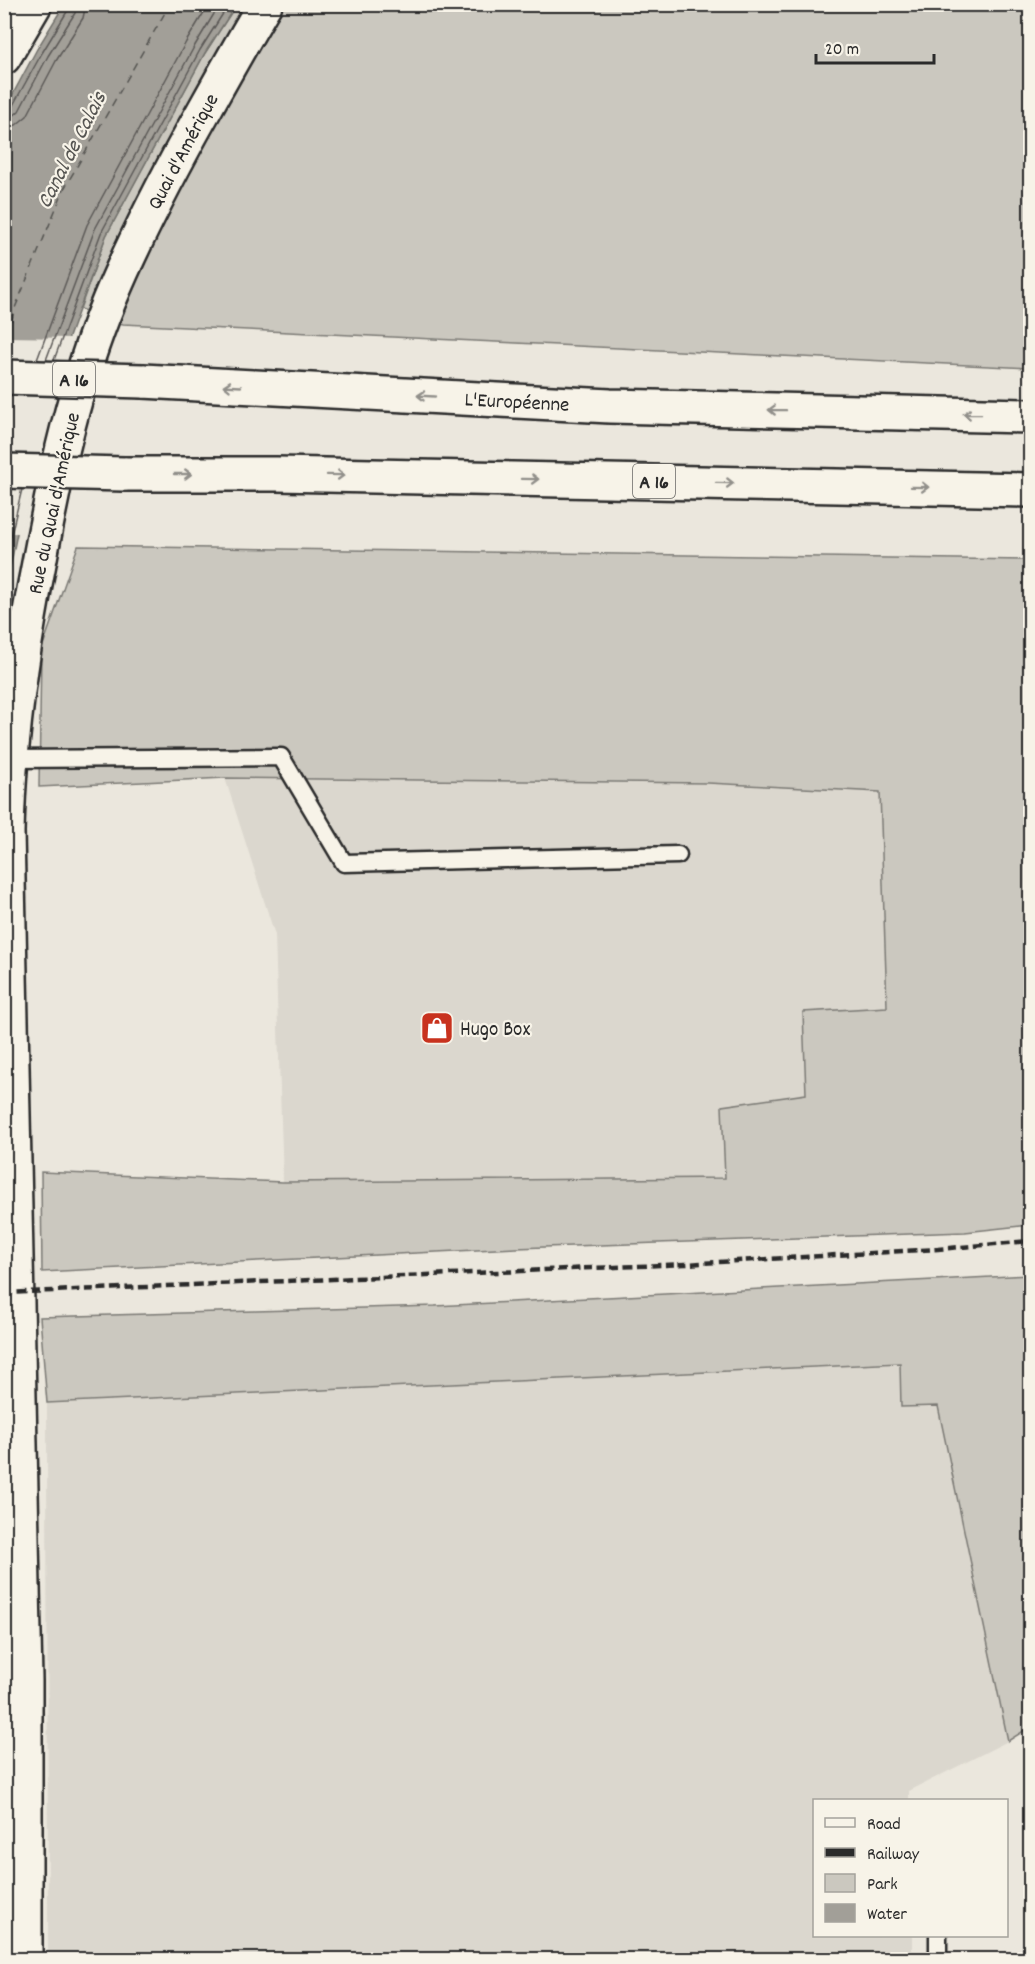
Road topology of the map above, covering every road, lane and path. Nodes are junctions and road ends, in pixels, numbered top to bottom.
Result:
1 (34, 4) edge
2 (265, 4) edge
3 (4, 57) edge
4 (108, 303) joint
5 (4, 377) edge
6 (1030, 416) edge
7 (4, 471) edge
8 (1030, 490) edge
9 (10, 759) junction
10 (678, 855) dead end
11 (938, 1937) edge
12 (25, 1959) edge
13 (938, 1959) edge

1 - 3 main road
2 - 4 main road, Quai d'Amérique
4 - 9 main road, Rue du Quai d'Amérique
6 -> 5 main road, L'Européenne / A 16, bridge
7 -> 8 main road, A 16, bridge
9 - 10 lane
9 - 12 main road, Rue du Quai d'Amérique
11 - 13 lane

